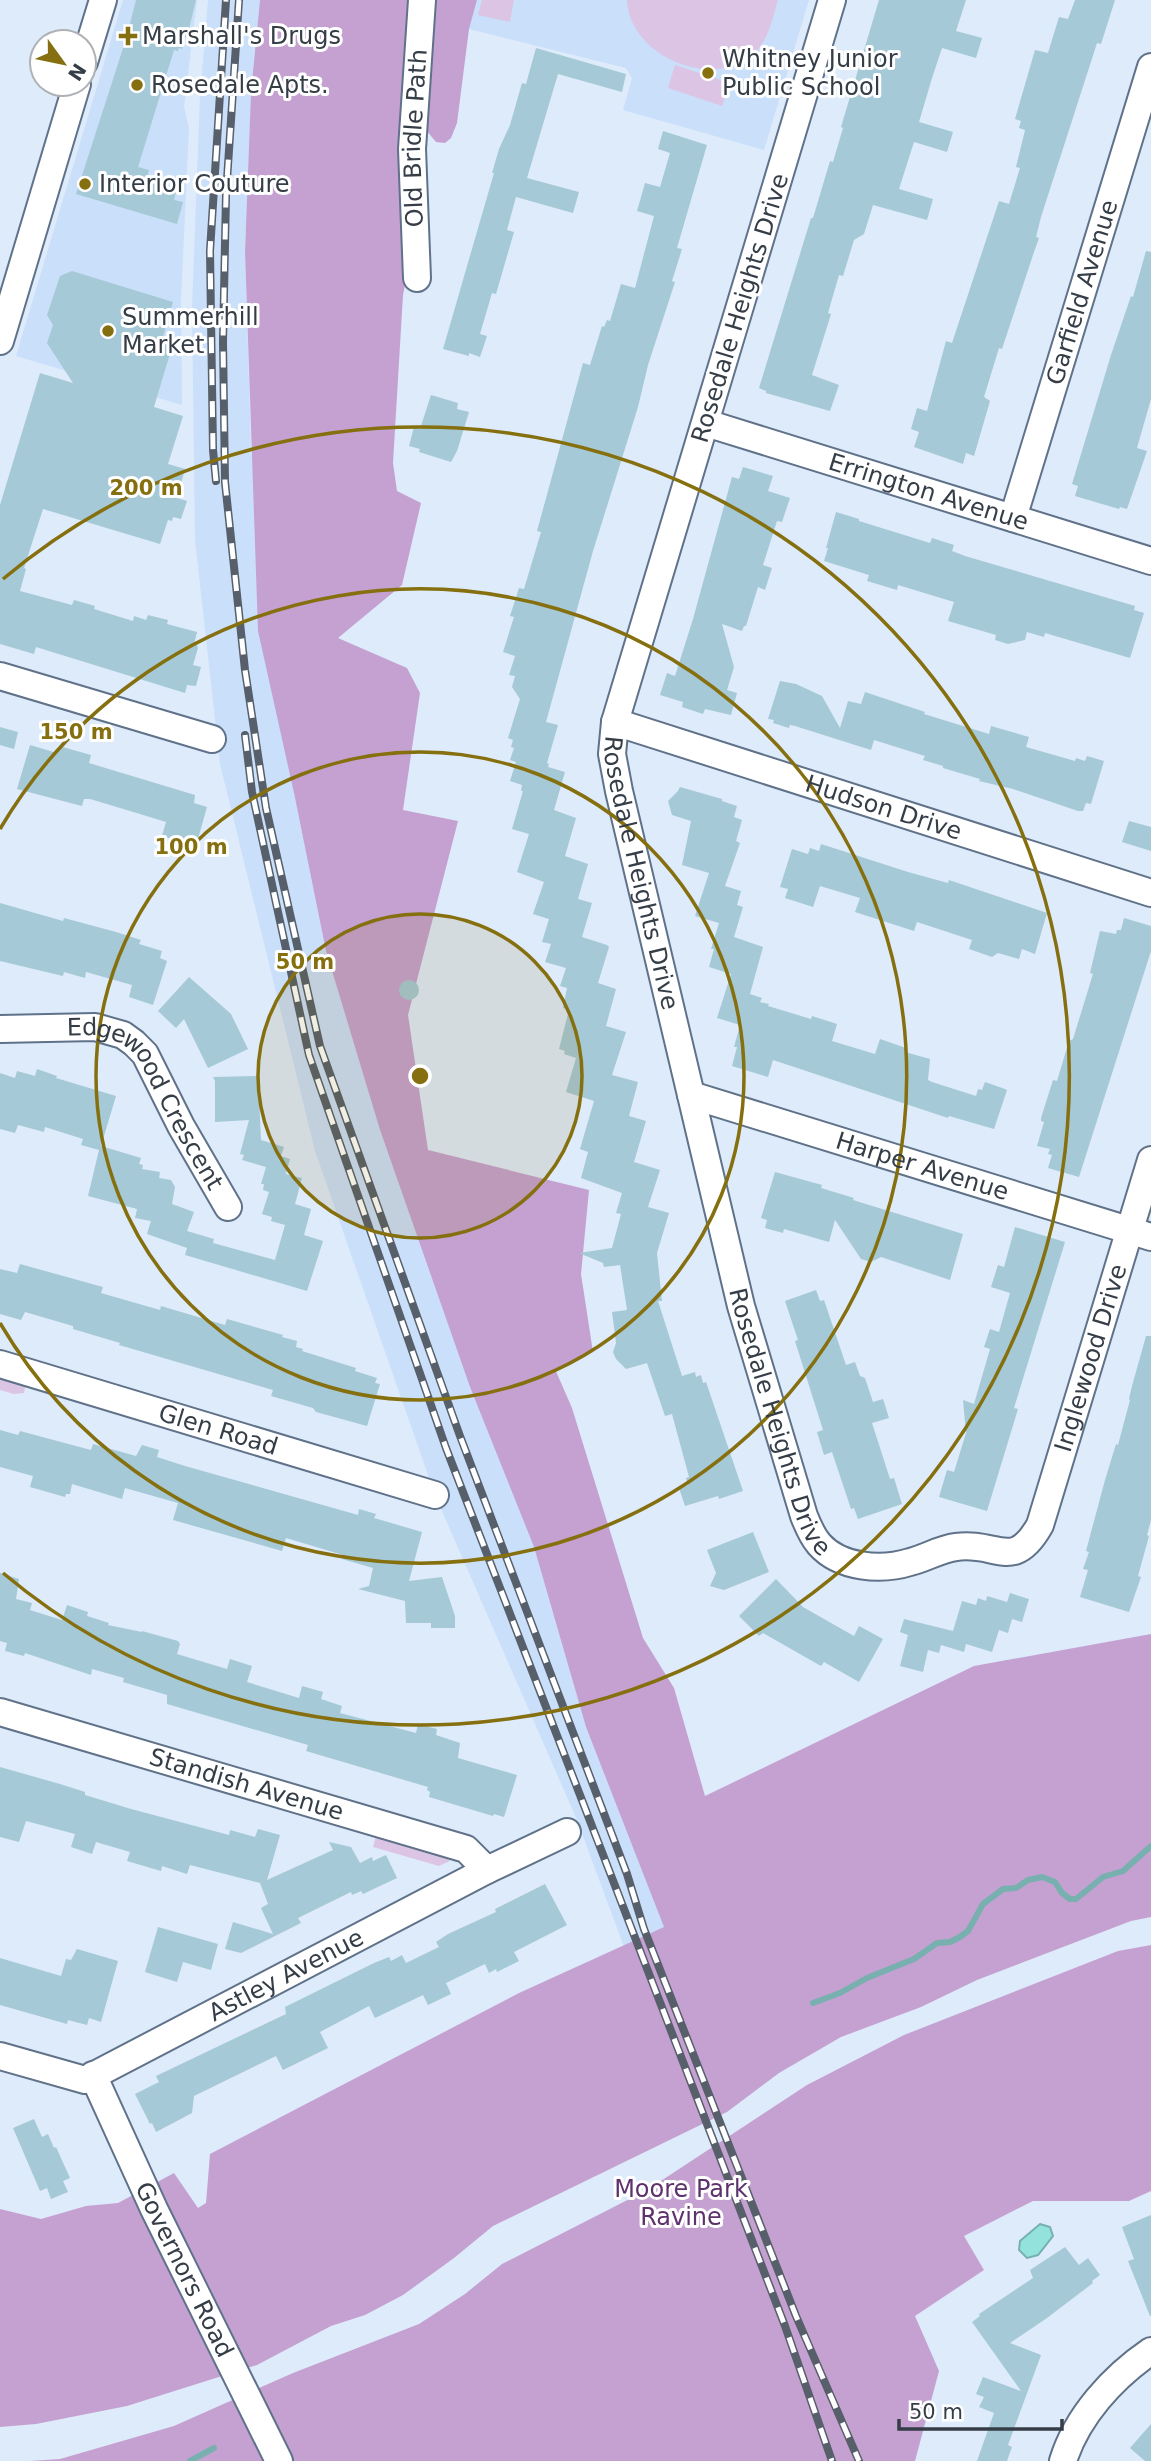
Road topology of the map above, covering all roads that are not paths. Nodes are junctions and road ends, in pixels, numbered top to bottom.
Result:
1 (103, 0) edge
2 (422, 0) edge
3 (832, 0) edge
4 (94, 28) edge
5 (1151, 67) edge
6 (73, 98) edge
7 (417, 278) dead end
8 (0, 341) edge
9 (706, 423) junction
10 (1013, 518) junction
11 (1151, 561) edge
12 (0, 676) edge
13 (615, 722) junction
14 (212, 739) dead end
15 (1151, 893) edge
16 (0, 1029) edge
17 (691, 1095) junction
18 (1151, 1160) edge
19 (228, 1207) dead end
20 (1140, 1234) edge
21 (0, 1364) edge
22 (435, 1495) dead end
23 (1023, 1549) joint
24 (0, 1713) edge
25 (568, 1832) dead end
26 (487, 1870) junction
27 (0, 2056) edge
28 (93, 2075) junction
29 (1151, 2351) edge
30 (279, 2461) edge
31 (1063, 2461) edge

1 - 4 street
2 - 7 street, Old Bridle Path
3 - 9 street, Rosedale Heights Drive
5 - 10 street, Garfield Avenue
6 - 8 street
9 - 10 street, Errington Avenue
9 - 13 street, Rosedale Heights Drive
10 - 11 street, Errington Avenue
12 - 14 street
13 - 15 street, Hudson Drive
13 - 17 street, Rosedale Heights Drive
16 - 19 street, Edgewood Crescent
17 - 20 street, Harper Avenue
17 - 23 street, Rosedale Heights Drive
18 - 20 street, Inglewood Drive
20 - 23 street, Inglewood Drive
21 - 22 street, Glen Road
24 - 26 street, Standish Avenue
25 - 26 street, Astley Avenue
26 - 28 street, Astley Avenue
27 - 28 street
28 - 30 street, Governors Road
29 - 31 street

